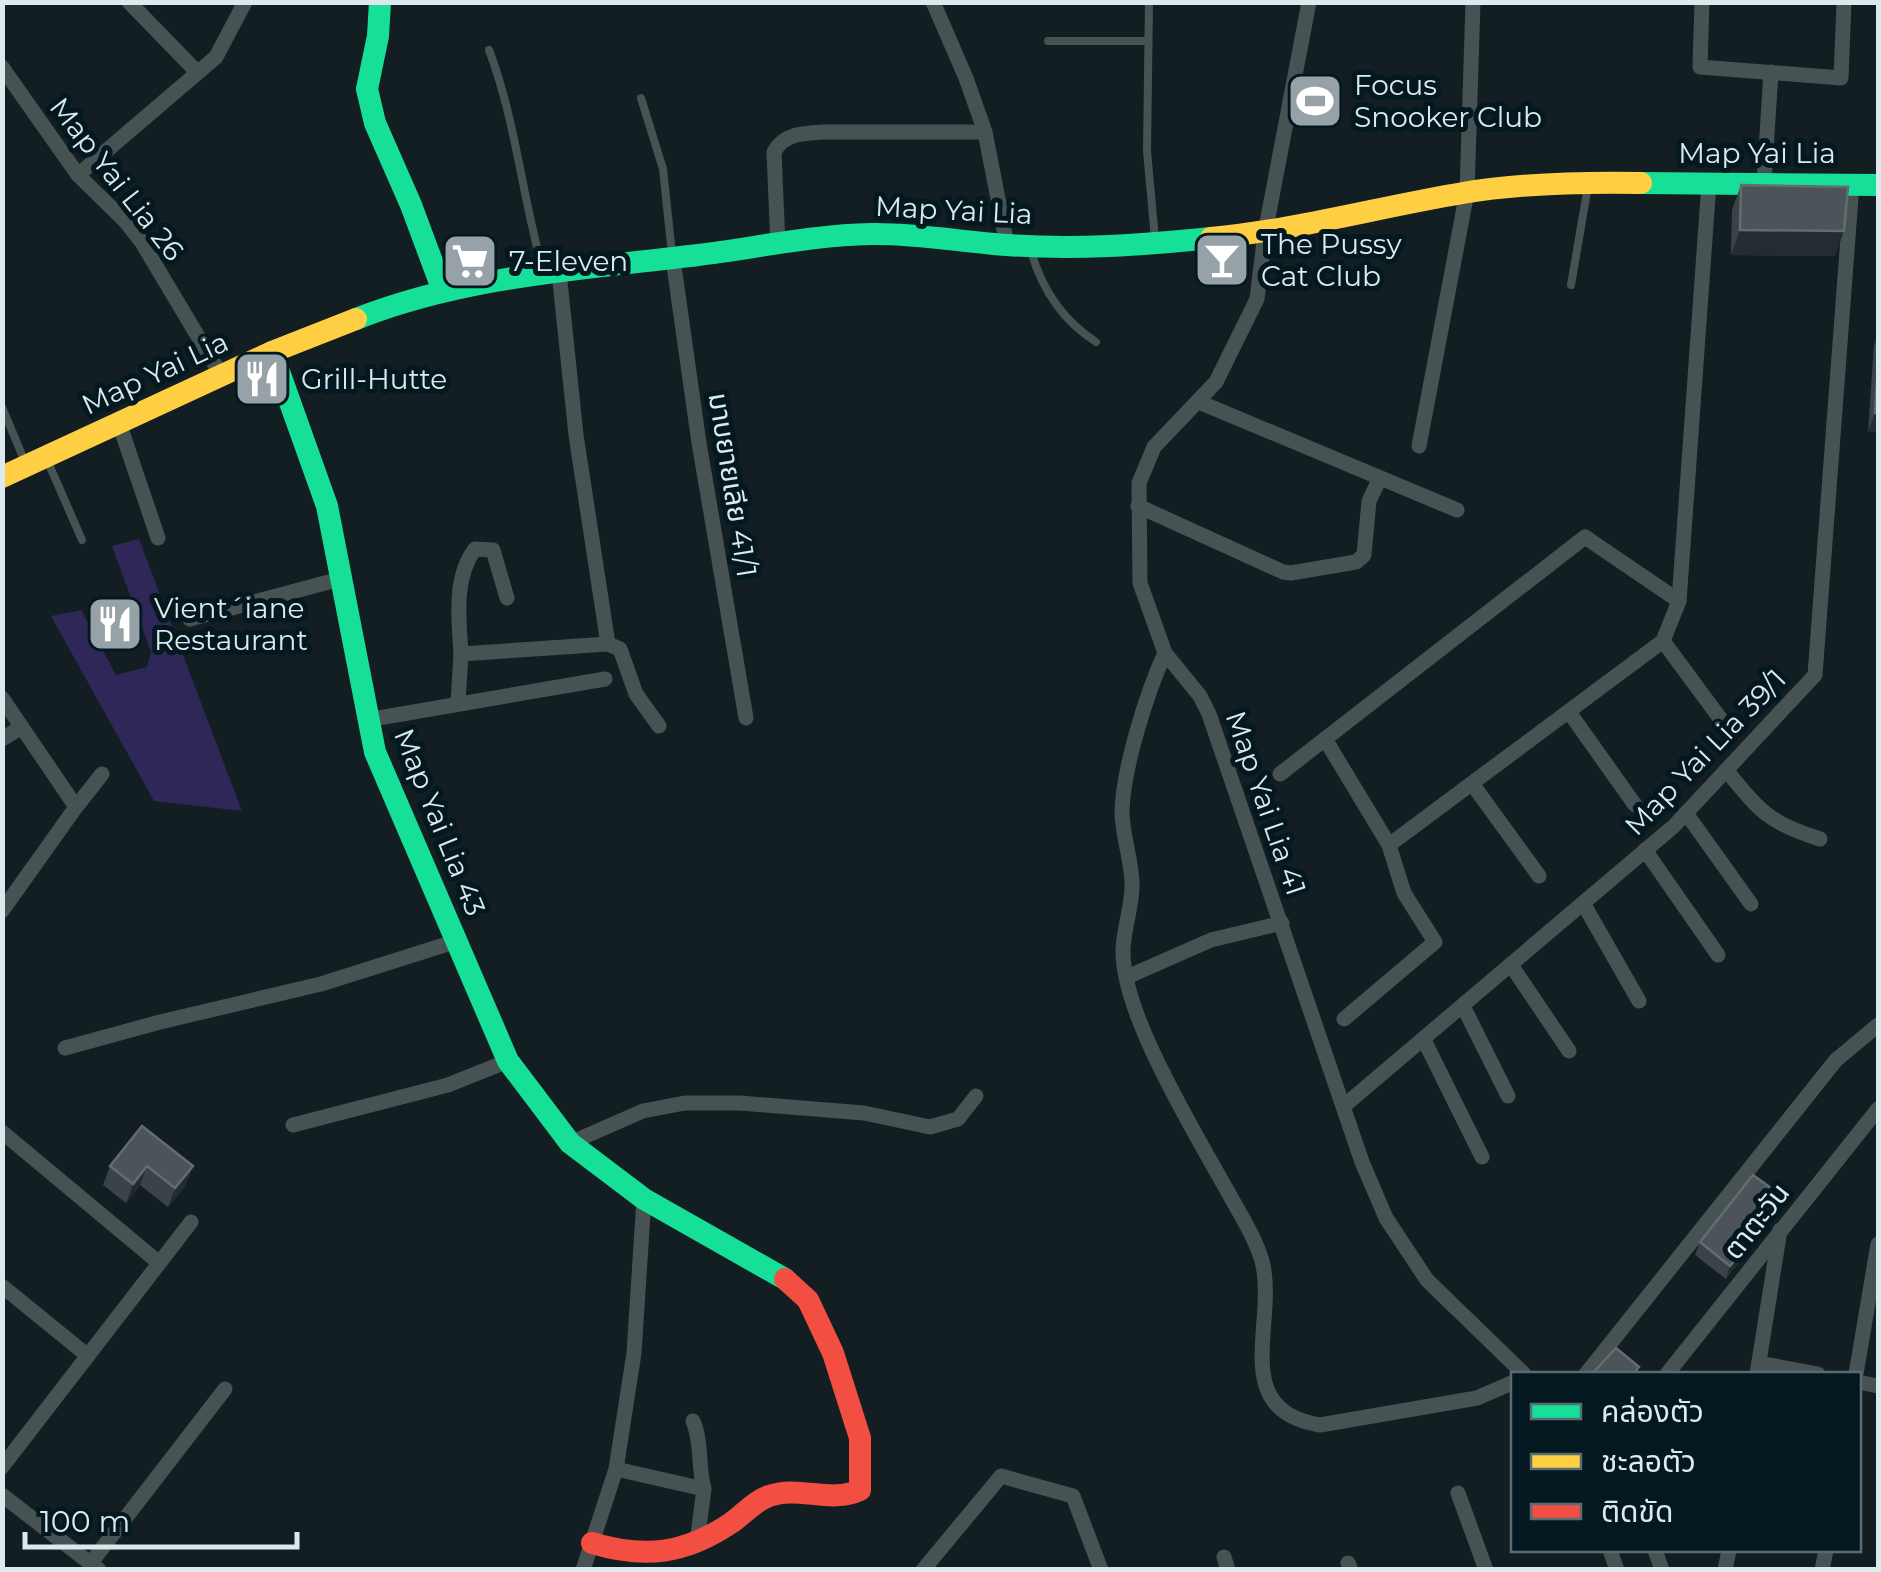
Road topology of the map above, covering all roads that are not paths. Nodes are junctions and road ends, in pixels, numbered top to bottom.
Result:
1 (129, 2) edge
2 (245, 2) edge
3 (380, 2) edge
4 (934, 2) edge
5 (1148, 2) edge
6 (1310, 2) edge
7 (1472, 2) edge
8 (1702, 2) edge
9 (1844, 2) edge
10 (1048, 40) dead end
11 (1148, 41) junction
12 (489, 50) dead end
13 (2, 68) edge
14 (197, 72) junction
15 (1770, 72) junction
16 (641, 98) dead end
17 (985, 132) junction
18 (78, 175) junction
19 (1588, 182) junction
20 (1764, 182) junction
21 (1710, 183) junction
22 (1852, 184) junction
23 (1878, 184) edge
24 (1467, 192) junction
25 (1266, 233) junction
26 (1155, 244) junction
27 (778, 245) junction
28 (1018, 245) junction
29 (673, 259) junction
30 (552, 273) junction
31 (1571, 284) dead end
32 (443, 291) junction
33 (1096, 342) dead end
34 (272, 352) junction
35 (222, 375) junction
36 (1199, 402) junction
37 (2, 408) edge
38 (119, 423) junction
39 (1420, 446) dead end
40 (36, 462) junction
41 (2, 477) edge
42 (1380, 478) junction
43 (1138, 506) junction
44 (1456, 510) dead end
45 (158, 538) dead end
46 (82, 540) dead end
47 (340, 579) junction
48 (508, 598) dead end
49 (1679, 601) junction
50 (190, 619) dead end
51 (1663, 642) junction
52 (608, 644) junction
53 (1165, 653) junction
54 (461, 654) junction
55 (606, 679) dead end
56 (2, 698) edge
57 (458, 702) junction
58 (1568, 712) junction
59 (746, 718) dead end
60 (367, 720) junction
61 (1722, 721) dead end
62 (658, 726) dead end
63 (20, 728) junction
64 (2, 738) edge
65 (1326, 738) junction
66 (1726, 770) junction
67 (102, 774) dead end
68 (1280, 774) dead end
69 (1472, 785) junction
70 (1635, 805) dead end
71 (76, 807) junction
72 (1686, 813) junction
73 (1820, 838) dead end
74 (1389, 846) junction
75 (1645, 850) junction
76 (1539, 876) dead end
77 (1584, 903) junction
78 (1751, 904) dead end
79 (2, 910) edge
80 (1282, 923) junction
81 (457, 941) junction
82 (1718, 955) dead end
83 (1512, 965) junction
84 (1127, 977) junction
85 (1639, 1002) dead end
86 (1463, 1006) junction
87 (1344, 1019) dead end
88 (1878, 1025) edge
89 (1424, 1040) junction
90 (65, 1048) dead end
91 (1568, 1052) dead end
92 (508, 1062) junction
93 (976, 1096) dead end
94 (1508, 1096) dead end
95 (1346, 1105) junction
96 (1878, 1109) edge
97 (293, 1126) dead end
98 (2, 1132) edge
99 (570, 1143) junction
100 (1482, 1157) dead end
101 (644, 1199) junction
102 (191, 1222) dead end
103 (1780, 1228) junction
104 (1878, 1244) edge
105 (158, 1262) junction
106 (2, 1286) edge
107 (88, 1356) junction
108 (1758, 1369) edge
109 (1522, 1372) edge
110 (1588, 1372) edge
111 (1673, 1372) edge
112 (1794, 1372) edge
113 (1856, 1372) edge
114 (1511, 1383) edge
115 (225, 1389) dead end
116 (693, 1421) dead end
117 (2, 1467) edge
118 (616, 1469) junction
119 (704, 1490) junction
120 (1458, 1493) dead end
121 (2, 1495) edge
122 (696, 1542) junction
123 (592, 1543) junction
124 (95, 1567) edge
125 (583, 1570) edge
126 (923, 1570) edge
127 (1101, 1570) edge
128 (1486, 1570) edge

1 - 14 street
2 - 14 street
3 - 32 street
4 - 17 street
5 - 11 lane
6 - 25 street, Map Yai Lia 41
7 - 24 street
8 - 15 street
9 - 15 street
10 - 11 lane
11 - 26 lane
12 - 30 lane
13 - 18 street, Map Yai Lia 26
14 - 18 street
15 - 20 street
16 - 29 lane
17 - 27 street
17 - 28 street
18 - 35 street, Map Yai Lia 26
19 - 21 street, Map Yai Lia
19 - 24 street, Map Yai Lia
19 - 31 lane
20 - 21 street, Map Yai Lia
20 - 22 street, Map Yai Lia
21 - 49 street
22 - 23 street, Map Yai Lia
22 - 66 street, Map Yai Lia 39/1
24 - 25 street, Map Yai Lia
24 - 39 street
25 - 26 street, Map Yai Lia
25 - 36 street, Map Yai Lia 41
26 - 28 street, Map Yai Lia
27 - 28 street, Map Yai Lia
27 - 29 street, Map Yai Lia
28 - 33 lane
29 - 30 street, Map Yai Lia
29 - 59 street, มาบยายเลีย 41/1
30 - 32 street, Map Yai Lia
30 - 52 street
32 - 34 street, Map Yai Lia
34 - 35 street, Map Yai Lia
34 - 47 street, Map Yai Lia 43
35 - 38 street, Map Yai Lia
36 - 42 street
36 - 43 street, Map Yai Lia 41
37 - 40 lane
38 - 40 street, Map Yai Lia
38 - 45 street
40 - 41 street, Map Yai Lia
40 - 46 lane
42 - 43 street
42 - 44 street
43 - 53 street, Map Yai Lia 41
47 - 50 street
47 - 60 street, Map Yai Lia 43
48 - 54 street
49 - 51 street
49 - 65 street
51 - 58 street
51 - 61 street
52 - 54 street
52 - 62 street
53 - 80 street, Map Yai Lia 41
53 - 84 street
54 - 57 street
55 - 57 street
56 - 63 street
57 - 60 street
58 - 69 street
58 - 70 street
60 - 81 street, Map Yai Lia 43
63 - 64 street
63 - 71 street
65 - 68 street
65 - 74 street
66 - 72 street, Map Yai Lia 39/1
66 - 73 street
67 - 71 street
69 - 74 street
69 - 76 street
71 - 79 street
72 - 75 street, Map Yai Lia 39/1
72 - 78 street
74 - 87 street
75 - 77 street, Map Yai Lia 39/1
75 - 82 street
77 - 83 street, Map Yai Lia 39/1
77 - 85 street
80 - 84 street
80 - 95 street, Map Yai Lia 41
81 - 90 street
81 - 92 street, Map Yai Lia 43
83 - 86 street, Map Yai Lia 39/1
83 - 91 street
84 - 114 street
86 - 89 street, Map Yai Lia 39/1
86 - 94 street
88 - 110 street
89 - 95 street, Map Yai Lia 39/1
89 - 100 street
92 - 97 street
92 - 99 street, Map Yai Lia 43
93 - 99 street
95 - 109 street, Map Yai Lia 41
96 - 103 street, ตาตะวัน
98 - 105 street
99 - 101 street, Map Yai Lia 43
101 - 118 street
101 - 122 street, Map Yai Lia 43
102 - 105 street
103 - 108 street
103 - 111 street, ตาตะวัน
104 - 113 street
105 - 107 street
106 - 107 street
107 - 117 street
108 - 112 street
115 - 124 street
116 - 119 street
118 - 119 street
118 - 123 street
119 - 122 street
120 - 128 street
121 - 124 street
122 - 123 street
123 - 125 street
126 - 127 street

